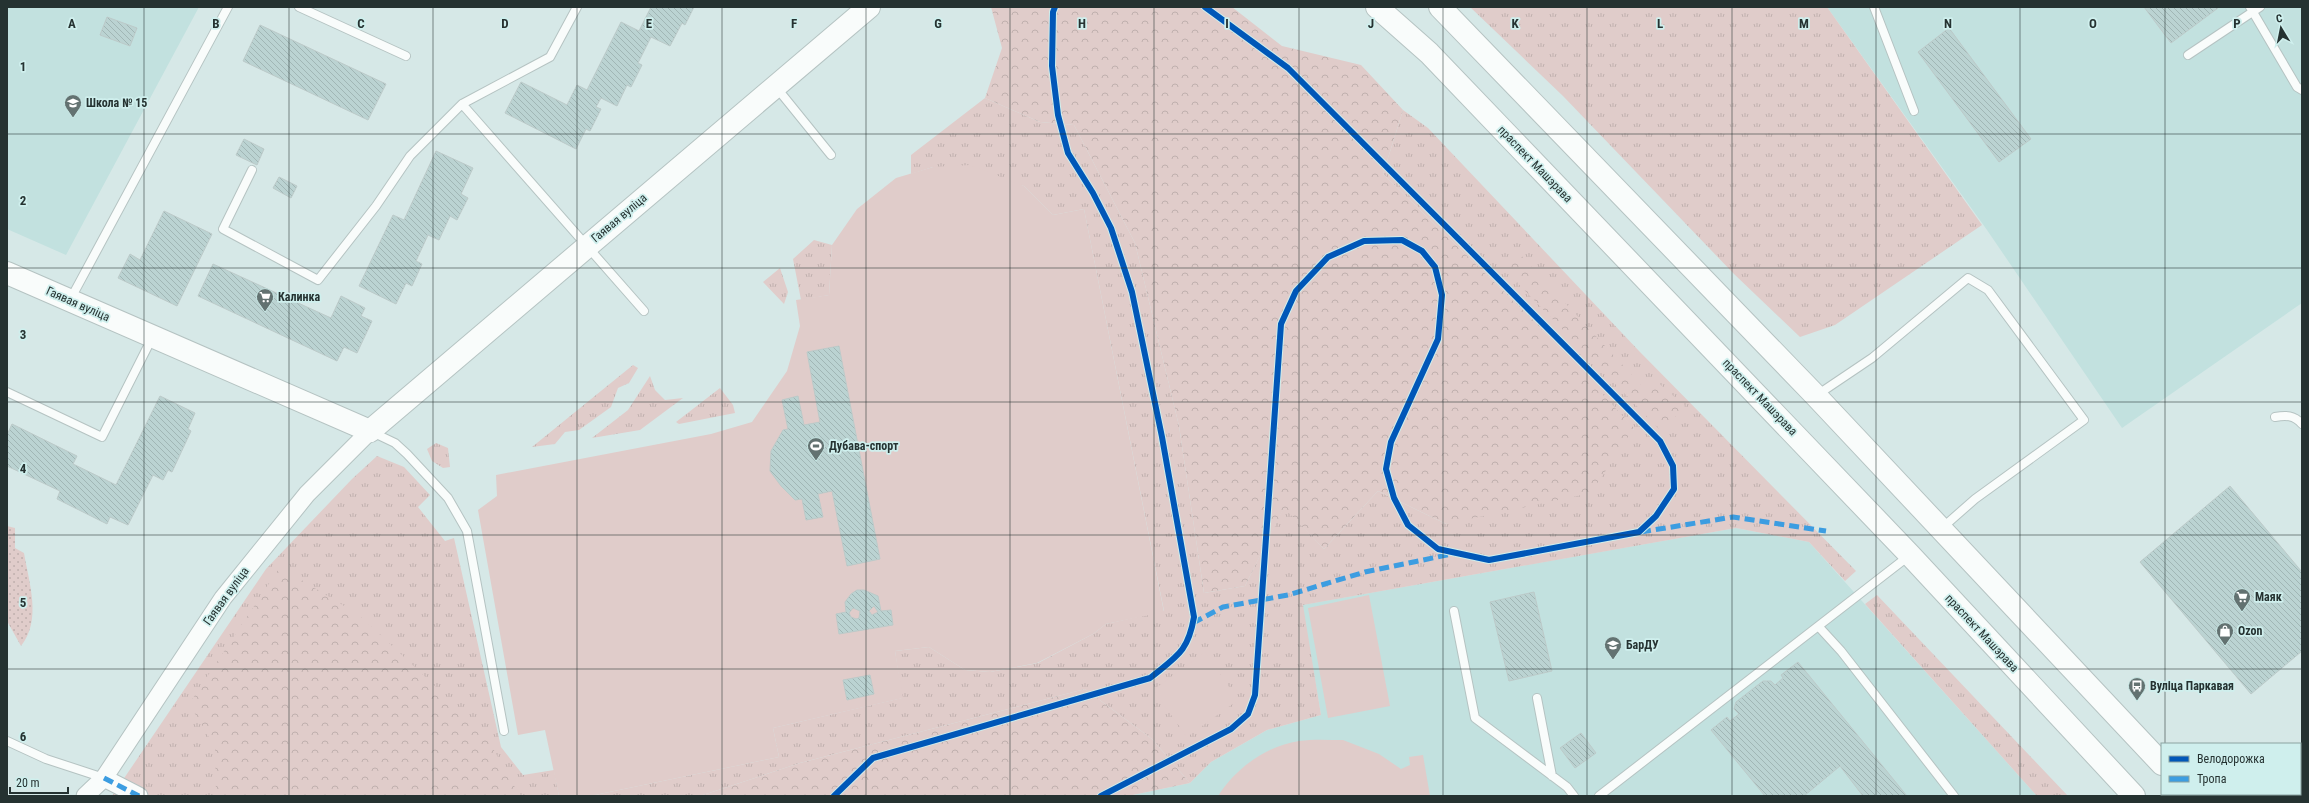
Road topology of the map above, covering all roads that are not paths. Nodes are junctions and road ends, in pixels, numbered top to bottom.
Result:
1 (228, 7) edge
2 (299, 7) edge
3 (577, 7) edge
4 (869, 7) edge
5 (1377, 7) edge
6 (1440, 7) edge
7 (1874, 7) edge
8 (2260, 7) edge
9 (2251, 9) edge
10 (2188, 55) dead end
11 (406, 56) dead end
12 (776, 86) junction
13 (2302, 90) edge
14 (462, 104) junction
15 (1914, 111) dead end
16 (831, 155) dead end
17 (252, 170) dead end
18 (587, 245) junction
19 (7, 273) edge
20 (70, 300) junction
21 (644, 311) dead end
22 (153, 335) junction
23 (7, 392) edge
24 (1816, 396) junction
25 (2275, 417) dead end
26 (2302, 424) edge
27 (370, 431) junction
28 (1941, 528) junction
29 (1910, 556) junction
30 (1454, 611) dead end
31 (1820, 627) junction
32 (1537, 698) dead end
33 (504, 731) dead end
34 (7, 741) edge
35 (2161, 763) edge
36 (1552, 776) junction
37 (104, 778) junction
38 (85, 796) edge
39 (139, 796) edge
40 (1574, 796) edge
41 (1599, 796) edge
42 (1954, 796) edge
43 (2134, 796) edge

1 - 20 lane
2 - 11 lane
3 - 14 lane
4 - 12 main road, Гаявая вуліца
5 - 29 main road, праспект Машэрава
6 - 24 main road
7 - 15 lane
8 - 9 lane
9 - 10 lane
9 - 13 lane
12 - 16 lane
12 - 18 main road, Гаявая вуліца
14 - 17 lane
14 - 18 lane
18 - 21 lane
18 - 27 main road, Гаявая вуліца
19 - 20 main road, Гаявая вуліца
20 - 22 main road, Гаявая вуліца
22 - 23 lane
22 - 27 main road, Гаявая вуліца
24 - 28 main road
24 - 28 lane
25 - 26 lane
27 - 33 lane
27 - 37 street, Гаявая вуліца
28 - 35 main road
29 - 31 lane
29 - 43 main road, праспект Машэрава
30 - 36 lane
31 - 41 lane
31 - 42 lane
32 - 36 lane
34 - 37 lane
36 - 40 lane
37 - 38 street, Гаявая вуліца
37 - 39 street

